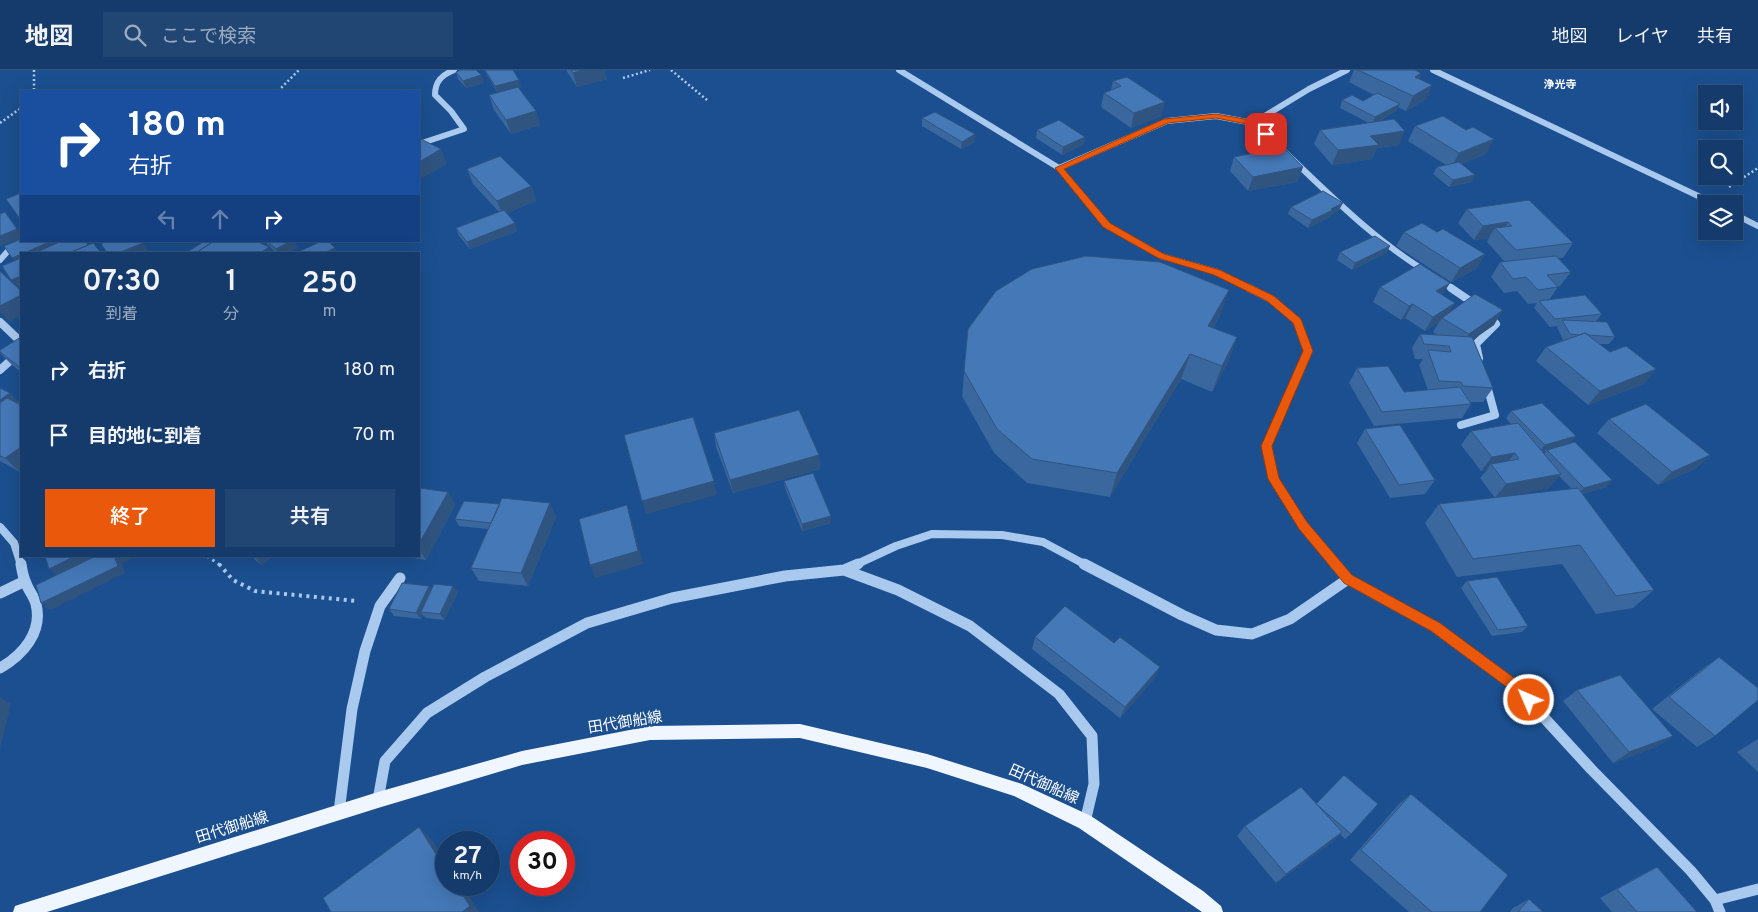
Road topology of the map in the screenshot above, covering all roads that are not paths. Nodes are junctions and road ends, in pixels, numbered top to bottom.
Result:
1 (454, 70) edge
2 (898, 70) edge
3 (1347, 70) edge
4 (1433, 70) edge
5 (1253, 123) junction
6 (420, 144) edge
7 (1059, 168) junction
8 (1698, 195) edge
9 (1743, 218) edge
10 (1758, 226) edge
11 (22, 242) edge
12 (0, 260) edge
13 (0, 322) edge
14 (20, 341) edge
15 (20, 352) edge
16 (1480, 362) edge
17 (0, 370) edge
18 (1483, 371) edge
19 (1461, 424) dead end
20 (0, 527) edge
21 (844, 570) junction
22 (400, 578) dead end
23 (1348, 579) junction
24 (24, 580) junction
25 (0, 593) edge
26 (0, 668) edge
27 (378, 800) junction
28 (339, 812) junction
29 (1085, 822) junction
30 (1758, 889) edge
31 (1715, 900) junction
32 (21, 912) edge
33 (1215, 912) edge
34 (1720, 912) edge

1 - 6 street
2 - 7 street
3 - 5 street
4 - 8 street
5 - 7 street
5 - 16 street
7 - 23 street
9 - 10 street
11 - 12 street
13 - 14 street
15 - 17 street
18 - 19 street
20 - 24 street
21 - 23 street
21 - 27 street
21 - 29 street
22 - 28 street
23 - 31 street
24 - 25 street
24 - 26 street
27 - 28 main road, 田代御船線
27 - 29 main road, 田代御船線
28 - 32 main road, 田代御船線
29 - 33 main road, 田代御船線
30 - 31 street
31 - 34 street

